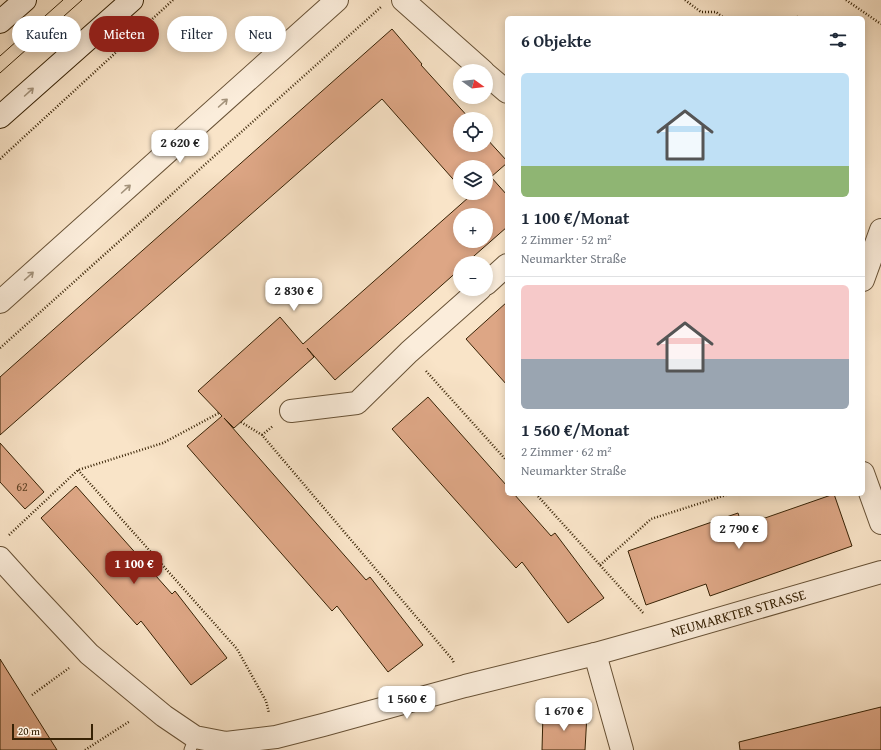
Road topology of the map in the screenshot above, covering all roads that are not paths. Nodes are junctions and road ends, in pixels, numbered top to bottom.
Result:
1 (25, 0) edge
2 (132, 0) edge
3 (337, 0) edge
4 (404, 0) edge
5 (0, 22) edge
6 (475, 64) edge
7 (493, 80) edge
8 (505, 90) edge
9 (0, 117) edge
10 (881, 230) edge
11 (505, 267) edge
12 (865, 274) edge
13 (493, 278) edge
14 (472, 296) edge
15 (0, 302) edge
16 (291, 411) dead end
17 (865, 479) edge
18 (881, 523) edge
19 (3, 548) edge
20 (881, 572) edge
21 (594, 654) junction
22 (193, 743) edge
23 (622, 750) edge

1 - 5 street
9 -> 2 street
15 -> 3 street
4 - 6 street
7 - 8 street
10 - 12 street
11 - 13 street
14 - 16 street
17 - 18 street
19 - 22 street, NEUMARKTER STRASSE
20 - 21 street, NEUMARKTER STRASSE
21 - 22 street, NEUMARKTER STRASSE
21 - 23 street

